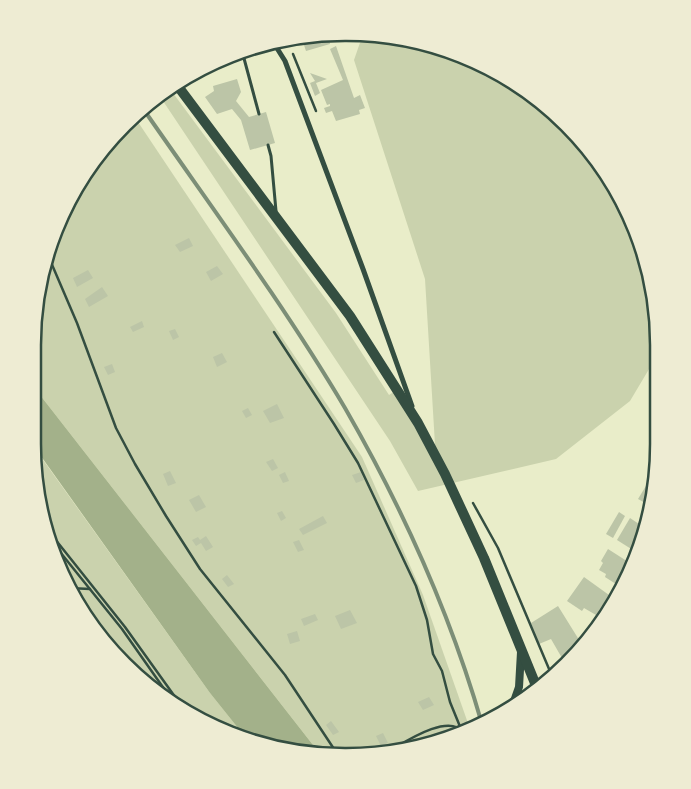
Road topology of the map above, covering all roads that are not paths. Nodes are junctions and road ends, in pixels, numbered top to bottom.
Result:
1 (278, 49) edge
2 (244, 58) edge
3 (181, 90) edge
4 (259, 114) dead end
5 (268, 145) dead end
6 (277, 219) junction
7 (418, 423) junction
8 (521, 648) junction
9 (535, 682) edge
10 (516, 695) edge

1 - 7 street
2 - 4 lane
3 - 6 main road
5 - 6 lane
6 - 7 main road
7 - 8 main road
8 - 9 main road
8 - 10 street

